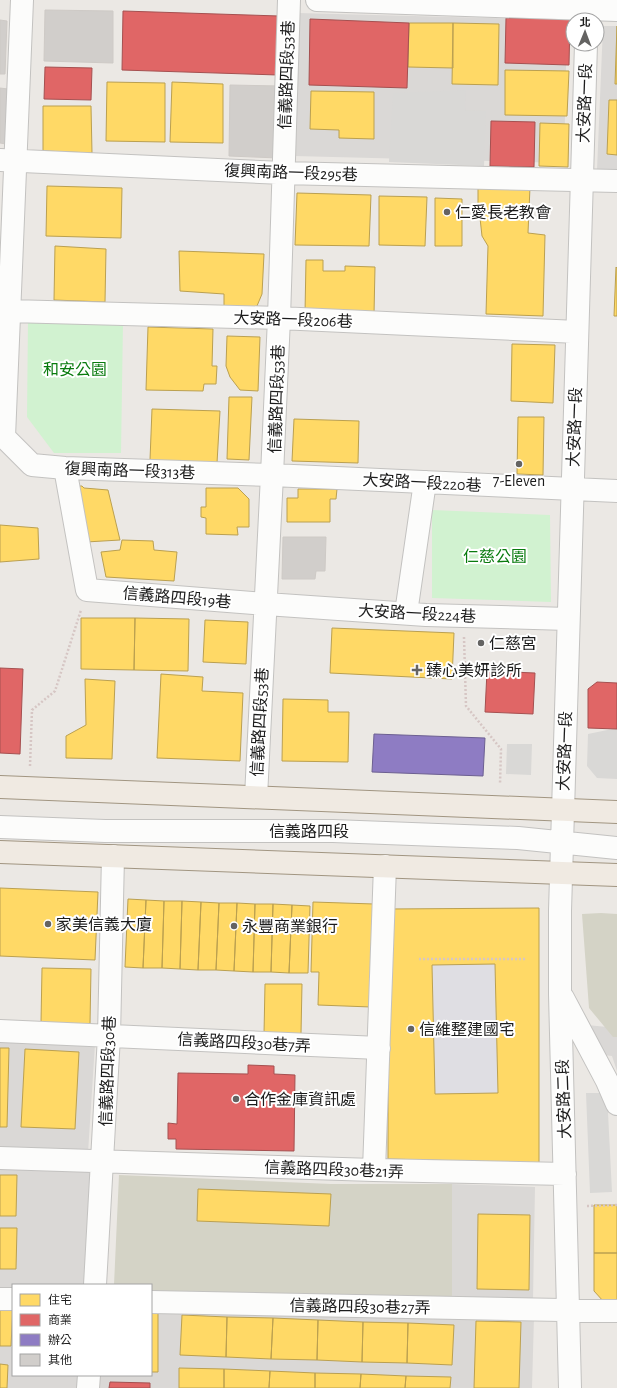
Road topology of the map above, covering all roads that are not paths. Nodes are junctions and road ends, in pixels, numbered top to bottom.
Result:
1 (22, 0) edge
2 (289, 0) edge
3 (317, 0) edge
4 (587, 10) edge
5 (617, 10) edge
6 (586, 52) edge
7 (8, 160) edge
8 (283, 173) junction
9 (582, 180) junction
10 (617, 181) edge
11 (9, 311) junction
12 (279, 318) junction
13 (577, 332) junction
14 (2, 437) edge
15 (65, 468) junction
16 (272, 475) junction
17 (425, 482) junction
18 (572, 489) junction
19 (617, 491) edge
20 (266, 604) junction
21 (406, 613) junction
22 (568, 619) junction
23 (0, 787) edge
24 (256, 798) junction
25 (563, 810) junction
26 (617, 812) edge
27 (0, 827) edge
28 (561, 843) junction
29 (617, 848) edge
30 (0, 852) edge
31 (113, 856) junction
32 (385, 866) junction
33 (561, 873) junction
34 (617, 875) edge
35 (560, 994) junction
36 (0, 1031) edge
37 (109, 1036) junction
38 (379, 1048) junction
39 (617, 1104) edge
40 (0, 1158) edge
41 (103, 1162) junction
42 (374, 1170) junction
43 (565, 1174) junction
44 (95, 1284) edge
45 (0, 1299) edge
46 (12, 1300) edge
47 (152, 1302) edge
48 (569, 1311) junction
49 (617, 1311) edge
50 (89, 1376) edge
51 (88, 1388) edge
52 (570, 1388) edge

1 - 7 street
2 - 8 street, 信義路四段53巷
3 - 4 street
4 - 5 street
6 - 9 street, 大安路一段
7 - 8 street, 復興南路一段295巷
7 - 11 street
8 - 9 street, 復興南路一段295巷
8 - 12 street, 信義路四段53巷
9 - 10 street, 復興南路一段295巷
9 - 13 street, 大安路一段
11 - 12 street, 大安路一段206巷
11 - 14 street
12 - 13 street, 大安路一段206巷
12 - 16 street, 信義路四段53巷
13 - 18 street, 大安路一段
14 - 15 street, 復興南路一段313巷
15 - 16 street, 復興南路一段313巷
15 - 20 street, 信義路四段19巷
16 - 17 street, 大安路一段220巷
16 - 20 street, 信義路四段53巷
17 - 18 street, 大安路一段220巷
17 - 21 street
18 - 19 street, 大安路一段220巷
18 - 22 street, 大安路一段
20 - 21 street, 大安路一段224巷
20 - 24 street, 信義路四段53巷
21 - 22 street, 大安路一段224巷
22 - 25 street, 大安路一段
23 - 24 main road, 信義路四段
24 - 25 main road, 信義路四段
25 - 26 main road, 信義路四段
25 - 28 street, 大安路二段
27 - 28 street, 信義路四段
28 - 29 street, 信義路四段
28 - 33 street, 大安路二段
30 - 31 main road, 信義路四段
31 - 32 main road, 信義路四段
31 - 37 street, 信義路四段30巷
32 - 33 main road, 信義路四段
32 - 38 street
33 - 34 main road, 信義路四段
33 - 35 street, 大安路二段
35 - 39 street
35 - 43 street, 大安路二段
36 - 37 street, 信義路四段30巷7弄
37 - 38 street, 信義路四段30巷7弄
37 - 41 street, 信義路四段30巷
38 - 42 street
40 - 41 street, 信義路四段30巷21弄
41 - 42 street, 信義路四段30巷21弄
41 - 44 street, 信義路四段30巷
42 - 43 street, 信義路四段30巷21弄
43 - 48 street, 大安路二段
45 - 46 street
47 - 48 street, 信義路四段30巷27弄
48 - 49 street, 信義路四段30巷27弄
48 - 52 street, 大安路二段
50 - 51 street

